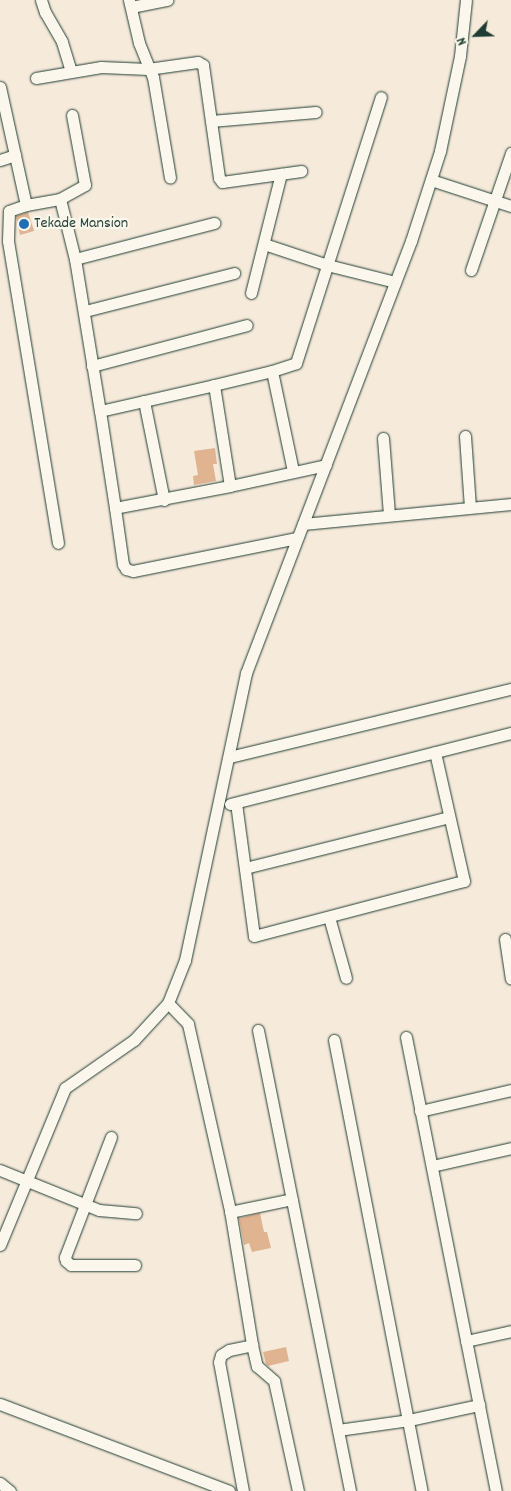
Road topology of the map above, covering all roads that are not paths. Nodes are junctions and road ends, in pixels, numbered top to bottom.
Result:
1 (41, 0) edge
2 (167, 0) edge
3 (466, 0) edge
4 (130, 4) edge
5 (148, 69) junction
6 (71, 72) junction
7 (36, 78) dead end
8 (0, 87) edge
9 (381, 97) dead end
10 (2, 106) edge
11 (316, 112) dead end
12 (72, 115) dead end
13 (211, 121) junction
14 (511, 153) edge
15 (15, 155) junction
16 (0, 160) edge
17 (301, 171) dead end
18 (281, 174) junction
19 (170, 178) dead end
20 (431, 180) junction
21 (60, 199) junction
22 (496, 201) junction
23 (26, 205) junction
24 (511, 206) edge
25 (5, 212) edge
26 (214, 223) dead end
27 (264, 244) junction
28 (75, 259) junction
29 (327, 265) junction
30 (471, 270) dead end
31 (234, 273) dead end
32 (396, 282) junction
33 (251, 293) dead end
34 (85, 311) junction
35 (247, 325) dead end
36 (92, 366) junction
37 (272, 371) junction
38 (214, 385) junction
39 (144, 401) junction
40 (100, 411) junction
41 (465, 436) dead end
42 (383, 438) dead end
43 (326, 465) junction
44 (293, 472) junction
45 (230, 486) junction
46 (164, 500) junction
47 (511, 504) edge
48 (114, 508) junction
49 (470, 508) junction
50 (388, 516) junction
51 (303, 524) junction
52 (297, 538) junction
53 (58, 543) dead end
54 (511, 689) edge
55 (511, 733) edge
56 (435, 752) junction
57 (229, 758) junction
58 (236, 803) junction
59 (218, 807) junction
60 (449, 817) junction
61 (245, 868) junction
62 (329, 917) junction
63 (505, 939) dead end
64 (346, 978) dead end
65 (511, 979) edge
66 (171, 1006) junction
67 (258, 1030) dead end
68 (406, 1037) dead end
69 (334, 1040) dead end
70 (511, 1090) edge
71 (420, 1111) junction
72 (111, 1137) dead end
73 (511, 1148) edge
74 (432, 1166) junction
75 (0, 1170) edge
76 (27, 1183) junction
77 (292, 1199) junction
78 (85, 1205) junction
79 (230, 1212) junction
80 (136, 1213) dead end
81 (0, 1245) edge
82 (135, 1265) dead end
83 (511, 1331) edge
84 (466, 1341) junction
85 (252, 1345) junction
86 (0, 1404) edge
87 (479, 1405) junction
88 (409, 1420) junction
89 (338, 1430) junction
90 (0, 1483) edge
91 (10, 1491) edge
92 (229, 1491) edge
93 (243, 1491) edge
94 (298, 1491) edge
95 (350, 1491) edge
96 (422, 1491) edge
97 (496, 1491) edge

1 - 6 street
2 - 4 street
3 - 20 street
4 - 5 street
5 - 6 street
5 - 13 street
5 - 19 street
6 - 7 street
8 - 10 street
9 - 29 street
10 - 15 street
11 - 13 street
12 - 21 street
13 - 18 street
14 - 22 street
15 - 16 street
15 - 23 street
17 - 18 street
18 - 27 street
20 - 22 street
20 - 32 street
21 - 23 street
21 - 28 street
22 - 24 street
22 - 30 street
23 - 25 street
25 - 53 street
26 - 28 street
27 - 29 street
27 - 33 street
28 - 34 street
29 - 32 street
29 - 37 street
31 - 34 street
32 - 43 street
34 - 36 street
35 - 36 street
36 - 40 street
37 - 38 street
37 - 44 street
38 - 39 street
38 - 45 street
39 - 40 street
39 - 46 street
40 - 48 street
41 - 49 street
42 - 50 street
43 - 44 street
43 - 51 street
44 - 45 street
45 - 46 street
46 - 48 street
47 - 49 street
48 - 52 street
49 - 50 street
50 - 51 street
51 - 52 street
52 - 57 street
54 - 57 street
55 - 56 street
56 - 58 street
56 - 60 street
57 - 59 street
58 - 59 street
58 - 61 street
59 - 66 street
60 - 61 street
60 - 62 street
61 - 62 street
62 - 64 street
63 - 65 street
66 - 76 street
66 - 79 street
67 - 77 street
68 - 71 street
69 - 88 street
70 - 71 street
71 - 74 street
72 - 78 street
73 - 74 street
74 - 84 street
75 - 76 street
76 - 78 street
76 - 81 street
77 - 79 street
77 - 89 street
78 - 80 street
78 - 82 street
79 - 85 street
83 - 84 street
84 - 87 street
85 - 93 street
85 - 94 street
86 - 92 street
87 - 88 street
87 - 97 street
88 - 89 street
88 - 96 street
89 - 95 street
90 - 91 street

